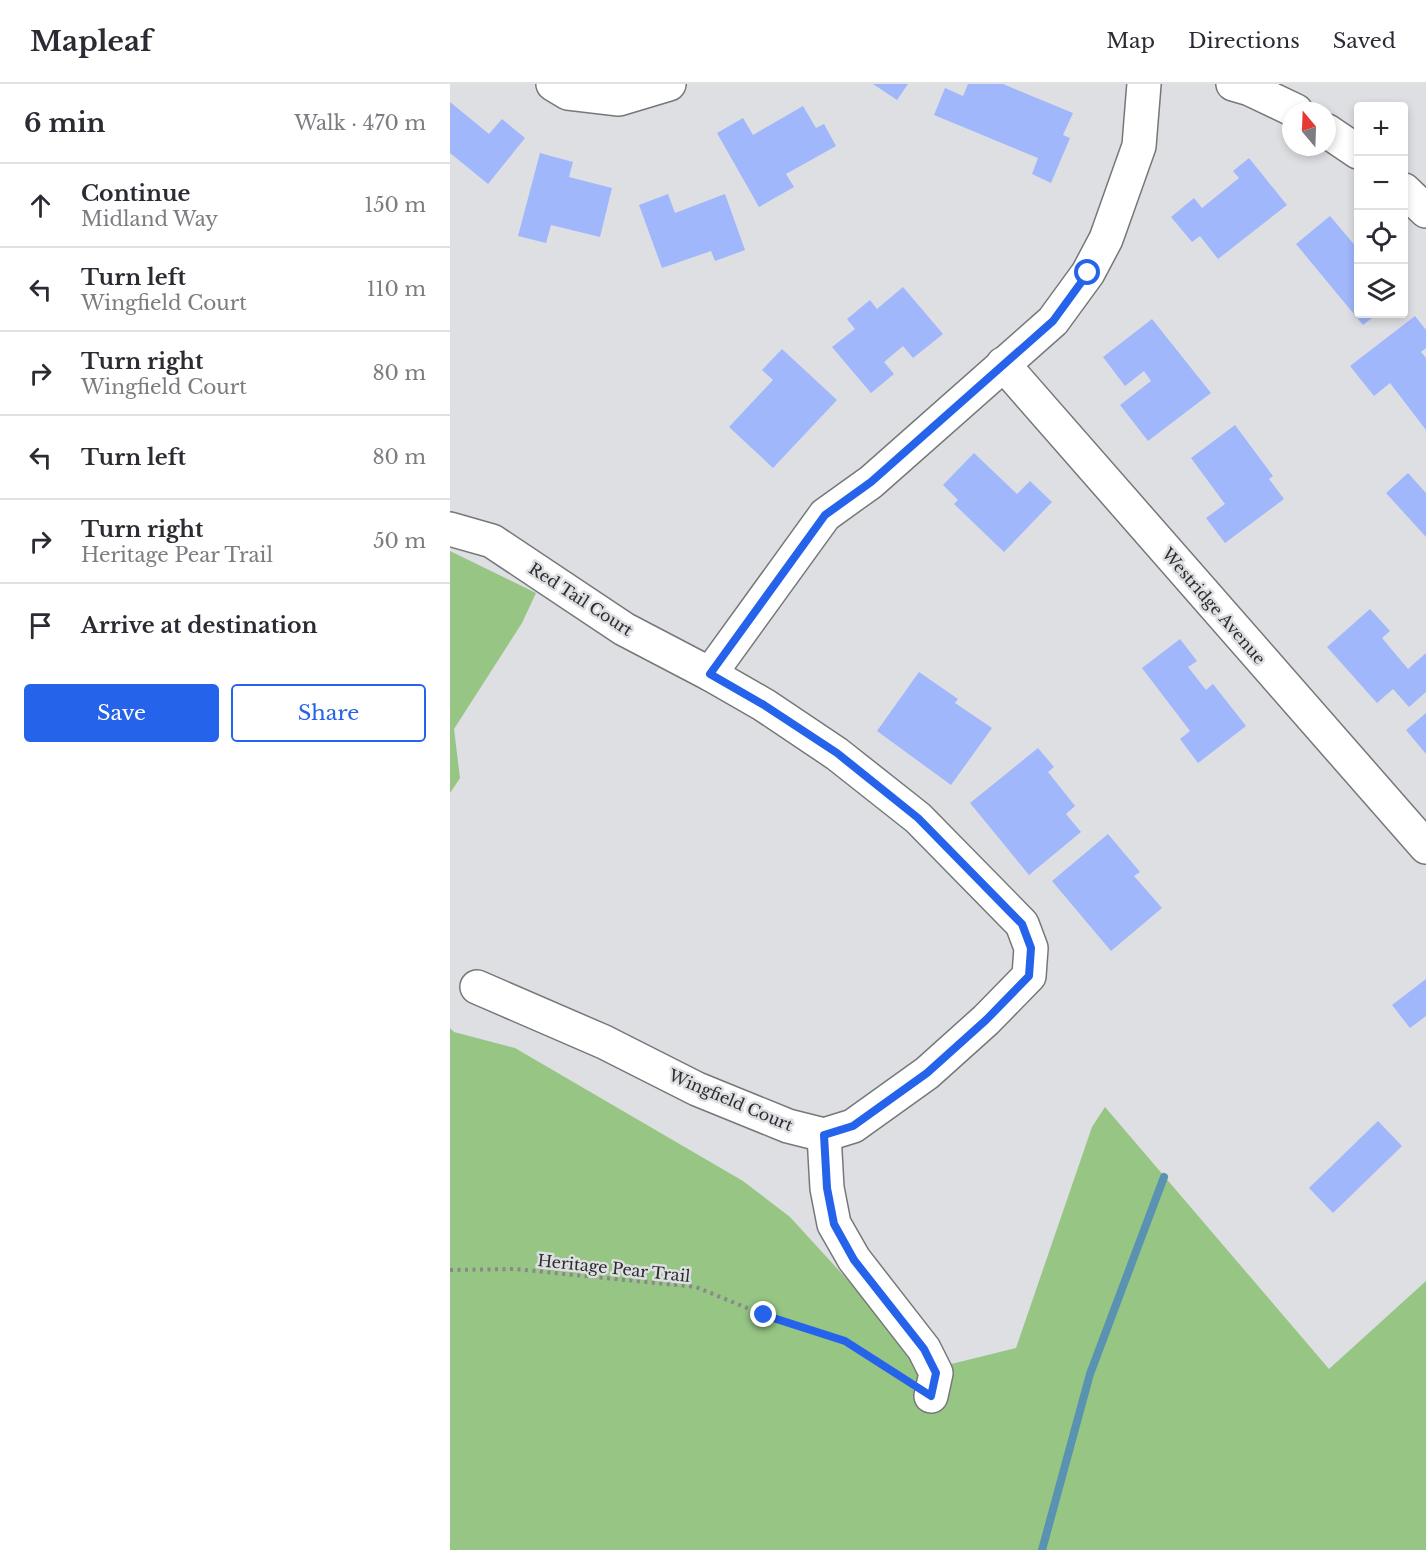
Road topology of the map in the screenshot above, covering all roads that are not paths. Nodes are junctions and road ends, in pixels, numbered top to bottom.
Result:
1 (553, 84) edge
2 (669, 84) edge
3 (1144, 84) edge
4 (1233, 84) edge
5 (1282, 104) edge
6 (1336, 137) edge
7 (1354, 149) edge
8 (1408, 194) edge
9 (1426, 211) edge
10 (1003, 364) junction
11 (450, 529) edge
12 (710, 674) junction
13 (1426, 847) edge
14 (477, 987) dead end
15 (824, 1135) junction
16 (931, 1396) road end

1 - 2 street
3 - 10 street
4 - 5 street
6 - 7 street
8 - 9 street
10 - 12 street
10 - 13 street, Westridge Avenue
11 - 12 street, Red Tail Court
12 - 15 street
14 - 15 street, Wingfield Court
15 - 16 street

